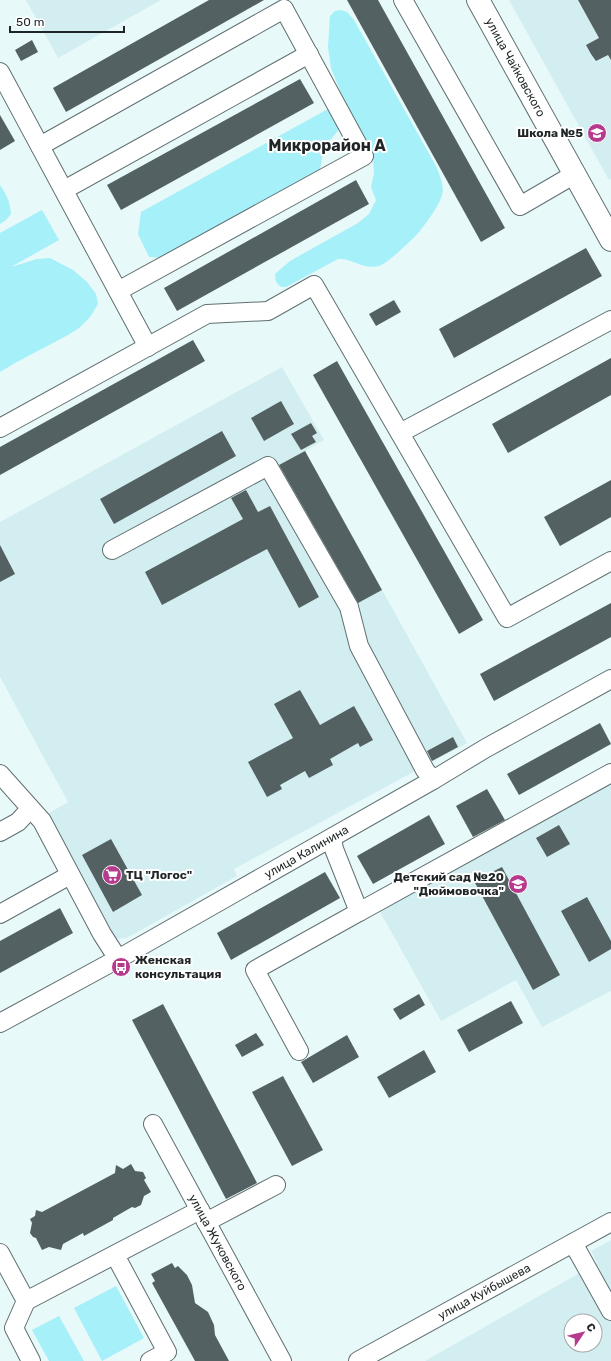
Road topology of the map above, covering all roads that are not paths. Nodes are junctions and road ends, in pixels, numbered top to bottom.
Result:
1 (403, 0) edge
2 (478, 0) edge
3 (285, 4) edge
4 (309, 54) junction
5 (0, 72) edge
6 (40, 146) junction
7 (575, 174) junction
8 (64, 190) junction
9 (611, 240) edge
10 (118, 291) junction
11 (611, 320) edge
12 (148, 347) junction
13 (0, 428) edge
14 (400, 433) junction
15 (112, 550) dead end
16 (611, 561) edge
17 (611, 679) edge
18 (0, 774) edge
19 (611, 774) edge
20 (433, 780) junction
21 (30, 809) junction
22 (0, 832) edge
23 (332, 838) junction
24 (70, 875) junction
25 (359, 912) junction
26 (0, 914) edge
27 (118, 959) junction
28 (0, 1023) edge
29 (299, 1051) dead end
30 (153, 1124) dead end
31 (276, 1184) dead end
32 (203, 1216) junction
33 (611, 1222) edge
34 (573, 1243) junction
35 (0, 1253) edge
36 (115, 1255) junction
37 (26, 1301) junction
38 (611, 1311) edge
39 (31, 1361) edge
40 (150, 1361) edge
41 (282, 1361) edge
42 (358, 1361) edge

1 - 7 street
2 - 7 main road, улица Чайковского
3 - 4 street
3 - 6 street
4 - 8 street
4 - 10 street
5 - 6 street
6 - 8 street
7 - 9 main road, улица Чайковского
8 - 10 street
10 - 12 street
11 - 14 street
12 - 13 street
12 - 14 street
14 - 16 street
15 - 20 street
17 - 20 street, улица Калинина
18 - 21 street
19 - 25 street
20 - 23 street, улица Калинина
21 - 22 street
21 - 24 street
23 - 25 street
23 - 27 street, улица Калинина
24 - 26 street
24 - 27 street
25 - 29 street
27 - 28 street, улица Калинина
30 - 32 street, улица Жуковского
31 - 32 street
32 - 36 street
32 - 41 street, улица Жуковского
33 - 34 street, улица Куйбышева
34 - 38 street
34 - 42 street, улица Куйбышева
35 - 37 street
36 - 37 street
36 - 40 street
37 - 39 street

